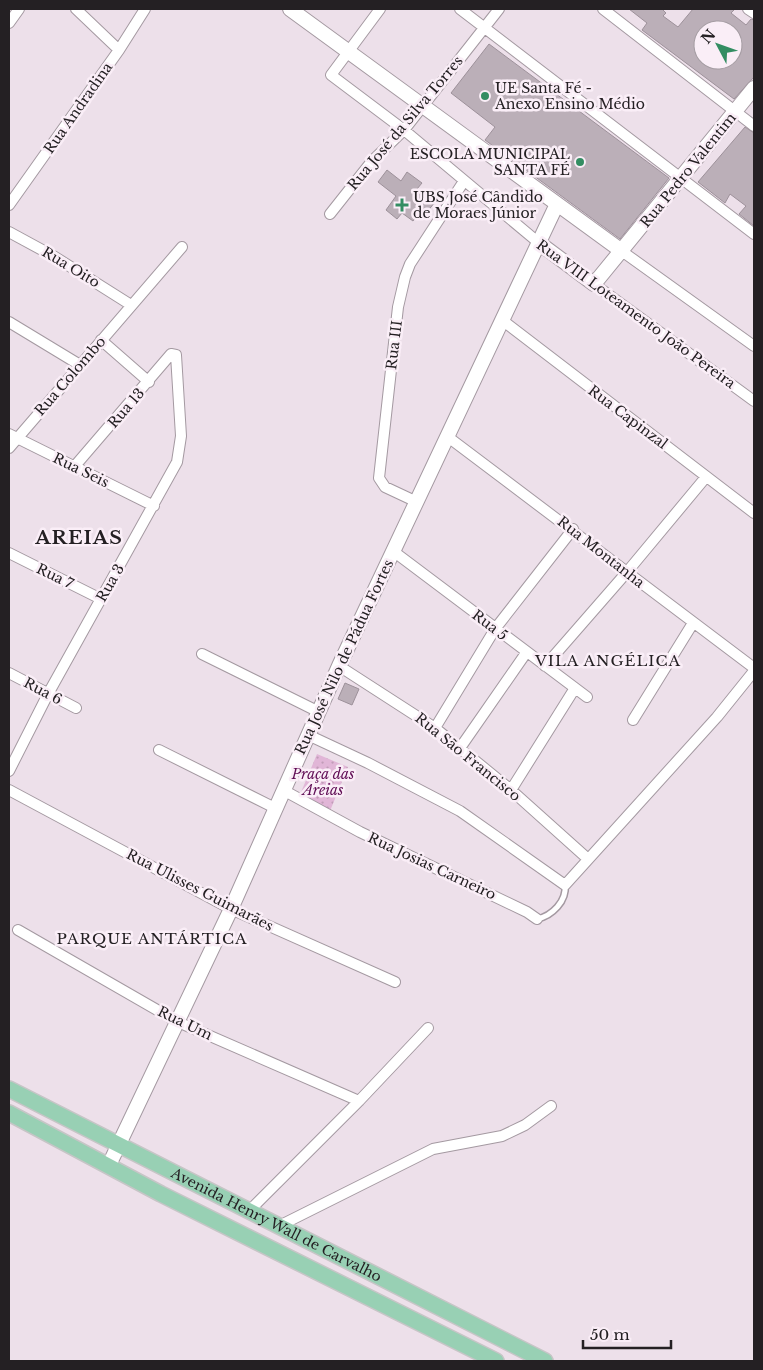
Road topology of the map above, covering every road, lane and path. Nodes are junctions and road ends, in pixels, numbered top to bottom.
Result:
1 (19, 9) edge
2 (76, 9) edge
3 (145, 9) edge
4 (290, 9) edge
5 (380, 9) edge
6 (460, 9) edge
7 (499, 9) edge
8 (603, 9) edge
9 (748, 9) edge
10 (754, 13) edge
11 (9, 23) edge
12 (484, 28) junction
13 (119, 50) junction
14 (348, 52) junction
15 (754, 88) edge
16 (421, 107) junction
17 (735, 111) junction
18 (754, 126) edge
19 (404, 130) junction
20 (680, 178) junction
21 (464, 182) junction
22 (557, 204) junction
23 (9, 205) edge
24 (330, 214) dead end
25 (9, 232) edge
26 (754, 234) edge
27 (539, 243) junction
28 (182, 247) dead end
29 (623, 252) junction
30 (594, 284) junction
31 (131, 305) junction
32 (502, 320) junction
33 (9, 322) edge
34 (101, 340) junction
35 (754, 346) edge
36 (176, 357) joint
37 (80, 364) junction
38 (149, 382) junction
39 (754, 401) edge
40 (13, 436) edge
41 (448, 436) junction
42 (9, 448) edge
43 (74, 467) junction
44 (706, 477) junction
45 (418, 502) junction
46 (154, 506) junction
47 (754, 514) edge
48 (573, 529) junction
49 (393, 551) junction
50 (9, 553) edge
51 (627, 572) junction
52 (101, 599) junction
53 (693, 623) junction
54 (495, 629) junction
55 (526, 653) junction
56 (202, 654) dead end
57 (339, 666) junction
58 (544, 666) junction
59 (754, 670) edge
60 (9, 673) edge
61 (575, 688) junction
62 (48, 694) junction
63 (588, 697) dead end
64 (76, 708) dead end
65 (319, 712) junction
66 (632, 720) dead end
67 (435, 728) junction
68 (308, 735) junction
69 (460, 748) junction
70 (159, 750) dead end
71 (9, 771) edge
72 (9, 790) edge
73 (283, 790) junction
74 (512, 790) junction
75 (275, 808) junction
76 (588, 859) junction
77 (565, 885) junction
78 (231, 909) junction
79 (537, 919) joint
80 (18, 930) dead end
81 (395, 982) dead end
82 (178, 1022) junction
83 (428, 1028) dead end
84 (9, 1089) edge
85 (359, 1102) junction
86 (551, 1106) dead end
87 (9, 1113) edge
88 (119, 1147) junction
89 (110, 1166) junction
90 (248, 1212) junction
91 (277, 1227) junction
92 (376, 1276) junction
93 (364, 1295) junction
94 (496, 1361) edge
95 (545, 1361) edge

1 - 11 street
2 - 13 street
3 - 13 street, Rua Andradina
4 - 14 street
5 - 14 street
6 - 12 street
7 - 12 street, Rua José da Silva Torres
8 - 17 street
9 - 10 street
12 - 16 street, Rua José da Silva Torres
12 - 20 street
13 - 23 street, Rua Andradina
14 - 16 street
14 - 19 street, Rua VIII Loteamento João Pereira
15 - 17 street, Rua Pedro Valentim
16 - 19 street, Rua José da Silva Torres
16 - 22 street
17 - 18 street
17 - 20 street, Rua Pedro Valentim
19 - 21 street, Rua VIII Loteamento João Pereira
19 - 24 street, Rua José da Silva Torres
20 - 26 street
20 - 29 street, Rua Pedro Valentim
21 - 27 street, Rua VIII Loteamento João Pereira
21 - 45 street, Rua III
22 - 27 street, Rua José Nilo de Pádua Fortes
22 - 29 street
25 - 31 street, Rua Oito
27 - 30 street, Rua VIII Loteamento João Pereira
27 - 32 street, Rua José Nilo de Pádua Fortes
28 - 31 street, Rua Colombo
29 - 30 street, Rua Pedro Valentim
29 - 35 street
30 - 39 street, Rua VIII Loteamento João Pereira
31 - 34 street, Rua Colombo
32 - 41 street, Rua José Nilo de Pádua Fortes
32 - 44 street, Rua Capinzal
33 - 37 street
34 - 37 street, Rua Colombo
34 - 38 street
36 - 38 street, Rua 13
36 - 46 street, Rua 3
37 - 40 street, Rua Colombo
38 - 43 street, Rua 13
40 - 42 street, Rua Colombo
40 - 43 street, Rua Seis
41 - 45 street, Rua José Nilo de Pádua Fortes
41 - 48 street, Rua Montanha
43 - 46 street, Rua Seis
44 - 47 street, Rua Capinzal
44 - 51 street
45 - 49 street, Rua José Nilo de Pádua Fortes
46 - 52 street, Rua 3
48 - 51 street, Rua Montanha
48 - 54 street
49 - 54 street, Rua 5
49 - 57 street, Rua José Nilo de Pádua Fortes
50 - 52 street, Rua 7
51 - 53 street, Rua Montanha
51 - 58 street
52 - 62 street, Rua 3
53 - 59 street, Rua Montanha
53 - 66 street
54 - 55 street, Rua 5
54 - 67 street
55 - 58 street, Rua 5
55 - 69 street
56 - 65 street
57 - 65 street, Rua José Nilo de Pádua Fortes
57 - 67 street, Rua São Francisco
58 - 61 street, Rua 5
59 - 76 street, Rua Josias Carneiro
60 - 62 street, Rua 6
61 - 63 street, Rua 5
61 - 74 street
62 - 64 street, Rua 6
62 - 71 street, Rua 3
65 - 68 street, Rua José Nilo de Pádua Fortes
67 - 69 street, Rua São Francisco
68 - 73 street, Rua José Nilo de Pádua Fortes
68 - 77 street
69 - 74 street, Rua São Francisco
70 - 75 street
72 - 78 street, Rua Ulisses Guimarães
73 - 75 street, Rua José Nilo de Pádua Fortes
73 - 79 street, Rua Josias Carneiro
74 - 76 street, Rua São Francisco
75 - 78 street, Rua José Nilo de Pádua Fortes
76 - 77 street, Rua Josias Carneiro
77 - 79 lane, Rua Josias Carneiro
78 - 81 street, Rua Ulisses Guimarães
78 - 82 street, Rua José Nilo de Pádua Fortes
80 - 82 street, Rua Um
82 - 85 street, Rua Um
82 - 88 street, Rua José Nilo de Pádua Fortes
83 - 85 street
84 - 88 main road, Avenida Henry Wall de Carvalho
85 - 90 street
86 - 91 street
87 - 89 main road, Avenida Henry Wall de Carvalho
88 - 89 street, Rua José Nilo de Pádua Fortes
88 - 90 main road, Avenida Henry Wall de Carvalho
89 - 93 main road, Avenida Henry Wall de Carvalho
90 - 91 main road, Avenida Henry Wall de Carvalho
91 - 92 main road, Avenida Henry Wall de Carvalho
92 - 93 main road
92 - 95 main road, Avenida Henry Wall de Carvalho
93 - 94 main road, Avenida Henry Wall de Carvalho

